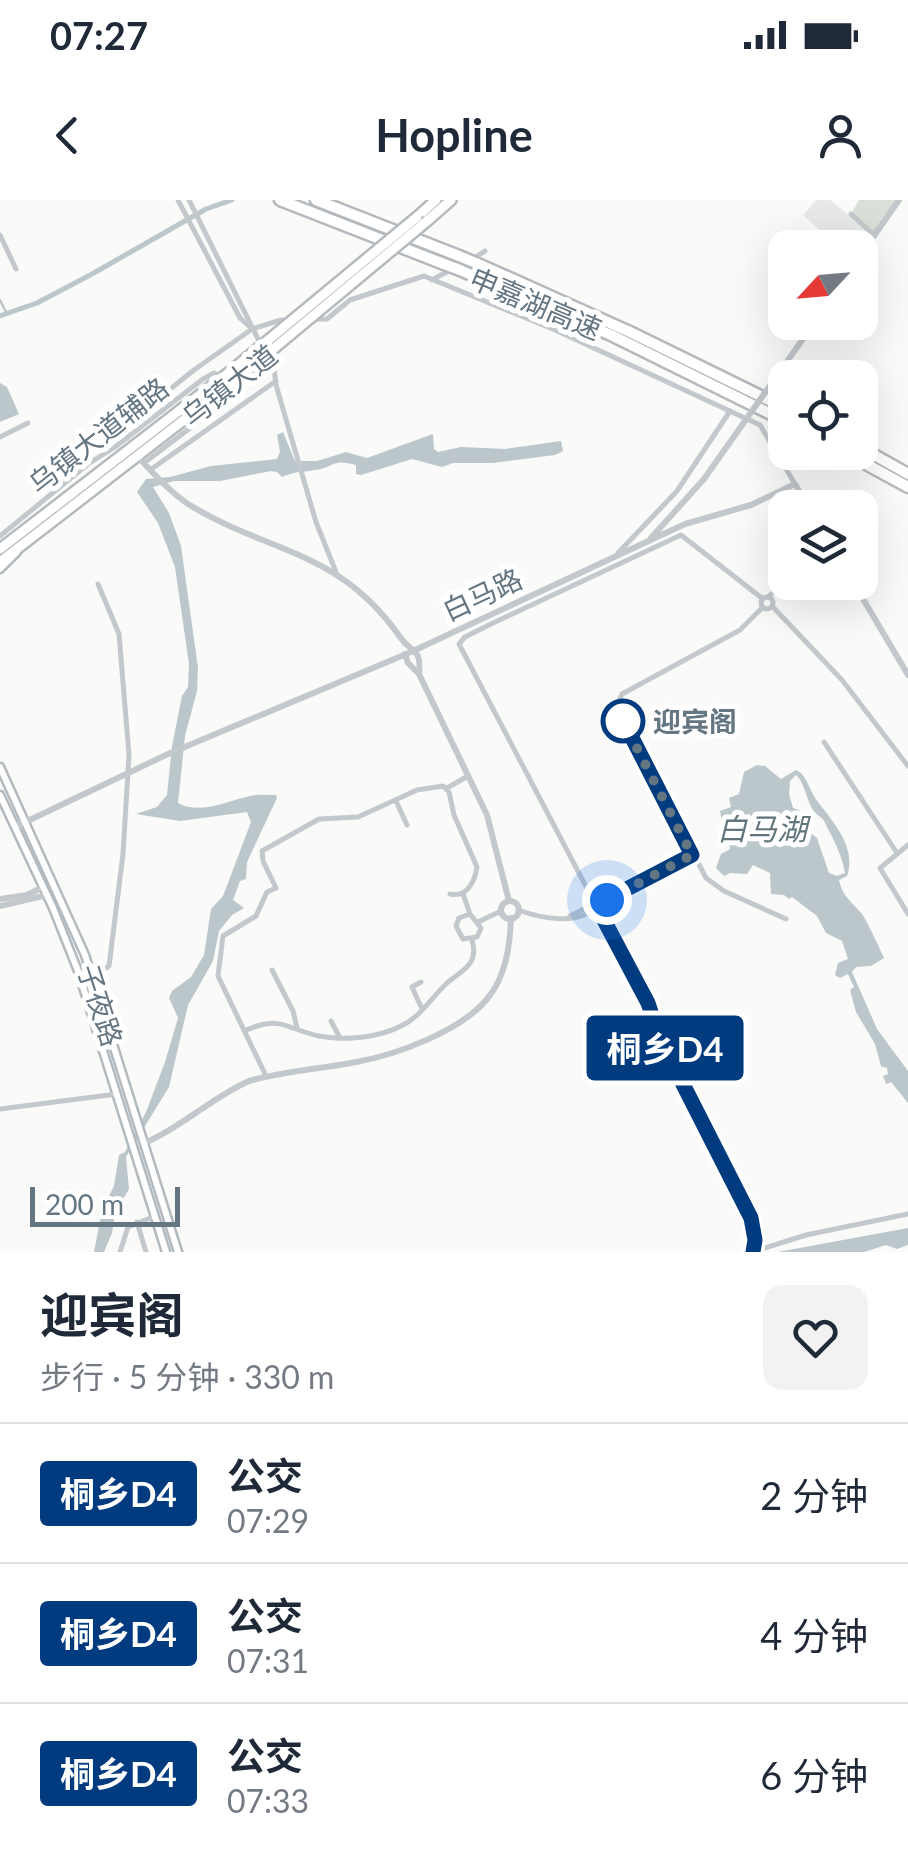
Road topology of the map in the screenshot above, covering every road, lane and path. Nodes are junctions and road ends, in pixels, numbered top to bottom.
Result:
1 (178, 200) edge
2 (189, 200) edge
3 (280, 200) edge
4 (316, 200) edge
5 (436, 200) edge
6 (451, 200) edge
7 (900, 200) edge
8 (851, 214) dead end
9 (869, 230) edge
10 (878, 230) edge
11 (0, 235) edge
12 (485, 252) dead end
13 (16, 269) dead end
14 (432, 280) junction
15 (549, 301) junction
16 (252, 330) junction
17 (802, 340) edge
18 (228, 373) junction
19 (276, 381) junction
20 (768, 400) edge
21 (730, 410) junction
22 (768, 412) edge
23 (28, 423) dead end
24 (0, 437) edge
25 (127, 438) junction
26 (102, 456) junction
27 (878, 458) edge
28 (146, 465) junction
29 (876, 470) edge
30 (908, 474) edge
31 (86, 482) junction
32 (794, 484) junction
33 (908, 488) edge
34 (798, 490) edge
35 (34, 529) junction
36 (6, 540) edge
37 (646, 542) junction
38 (0, 549) edge
39 (615, 556) junction
40 (0, 566) edge
41 (336, 572) junction
42 (98, 584) dead end
43 (768, 599) edge
44 (769, 600) joint
45 (864, 600) edge
46 (404, 643) junction
47 (416, 650) junction
48 (405, 655) junction
49 (419, 674) junction
50 (908, 675) edge
51 (824, 742) dead end
52 (908, 766) edge
53 (0, 767) edge
54 (129, 772) junction
55 (468, 776) junction
56 (447, 788) junction
57 (0, 795) edge
58 (396, 800) junction
59 (25, 822) junction
60 (408, 825) dead end
61 (14, 828) junction
62 (908, 845) edge
63 (897, 853) junction
64 (692, 855) junction
65 (46, 891) junction
66 (463, 893) junction
67 (450, 894) dead end
68 (509, 901) junction
69 (0, 903) edge
70 (596, 905) junction
71 (501, 910) junction
72 (518, 910) junction
73 (470, 914) junction
74 (908, 914) edge
75 (511, 918) junction
76 (786, 920) dead end
77 (478, 922) junction
78 (472, 940) junction
79 (272, 970) dead end
80 (93, 977) junction
81 (422, 982) dead end
82 (422, 1009) junction
83 (331, 1021) dead end
84 (297, 1028) junction
85 (244, 1031) junction
86 (340, 1038) junction
87 (124, 1074) junction
88 (266, 1076) junction
89 (112, 1078) junction
90 (117, 1094) junction
91 (0, 1110) edge
92 (143, 1139) junction
93 (908, 1214) edge
94 (155, 1216) junction
95 (136, 1222) junction
96 (120, 1252) edge
97 (146, 1252) edge
98 (166, 1252) edge
99 (178, 1252) edge
100 (753, 1252) edge

1 - 16 street
2 - 16 street
3 - 15 highway, 申嘉湖高速, bridge
4 - 15 highway, 申嘉湖高速, bridge
5 - 18 main road, 乌镇大道, bridge
6 - 28 main road, 乌镇大道, bridge
7 - 10 street
8 - 9 street
11 - 13 street
12 - 14 street
14 - 16 street
14 - 21 street
15 - 20 highway, 申嘉湖高速
15 - 22 highway, 申嘉湖高速
16 - 19 street
16 - 25 street
17 - 37 street, bridge
18 - 25 street, 乌镇大道辅路
18 - 31 main road, 乌镇大道
19 - 28 street
19 - 41 street
21 - 32 street
21 - 39 street
23 - 24 street
25 - 26 street, 乌镇大道辅路
26 - 31 street
26 - 36 street, 乌镇大道辅路
27 - 30 highway
28 - 35 main road, 乌镇大道
28 - 41 street
29 - 33 highway
31 - 35 main road, 乌镇大道
32 - 34 street
32 - 37 street, 白马路
35 - 36 main road, 乌镇大道
36 - 38 main road, 乌镇大道
36 - 40 main road, 乌镇大道
37 - 39 street, 白马路
39 - 47 street, 白马路
41 - 46 street
42 - 54 street
43 - 70 street
44 - 52 street
44 - 64 street
45 - 50 street
46 - 47 street
46 - 48 street
47 - 48 street, 白马路
47 - 49 street
48 - 49 street
48 - 54 street, 白马路
49 - 55 street
51 - 63 street
53 - 59 main road, 子夜路
54 - 59 street, 白马路
54 - 80 street
55 - 56 street
55 - 68 street
56 - 58 street
56 - 66 street
57 - 61 main road, 子夜路
58 - 60 street
58 - 85 street
59 - 61 street, 白马路
59 - 80 main road, 子夜路
61 - 65 main road, 子夜路
62 - 63 street
63 - 74 street
64 - 70 street
64 - 76 street
65 - 69 street
65 - 89 main road, 子夜路
66 - 67 street
66 - 73 street
68 - 71 street
68 - 72 street
70 - 72 street
70 - 100 street
71 - 75 street
71 - 77 street
72 - 75 street
73 - 77 street
73 - 78 street
75 - 88 street
77 - 78 street
78 - 82 street
79 - 84 street
80 - 87 main road, 子夜路
81 - 82 street
82 - 86 street
83 - 86 street
84 - 85 street
84 - 86 street
85 - 88 street
87 - 89 main road
87 - 92 main road, 子夜路
88 - 92 street
89 - 90 main road, 子夜路
90 - 91 street
90 - 94 main road, 子夜路
92 - 99 main road, 子夜路
93 - 100 street
94 - 95 street
94 - 98 main road, 子夜路
95 - 96 street
95 - 97 street

